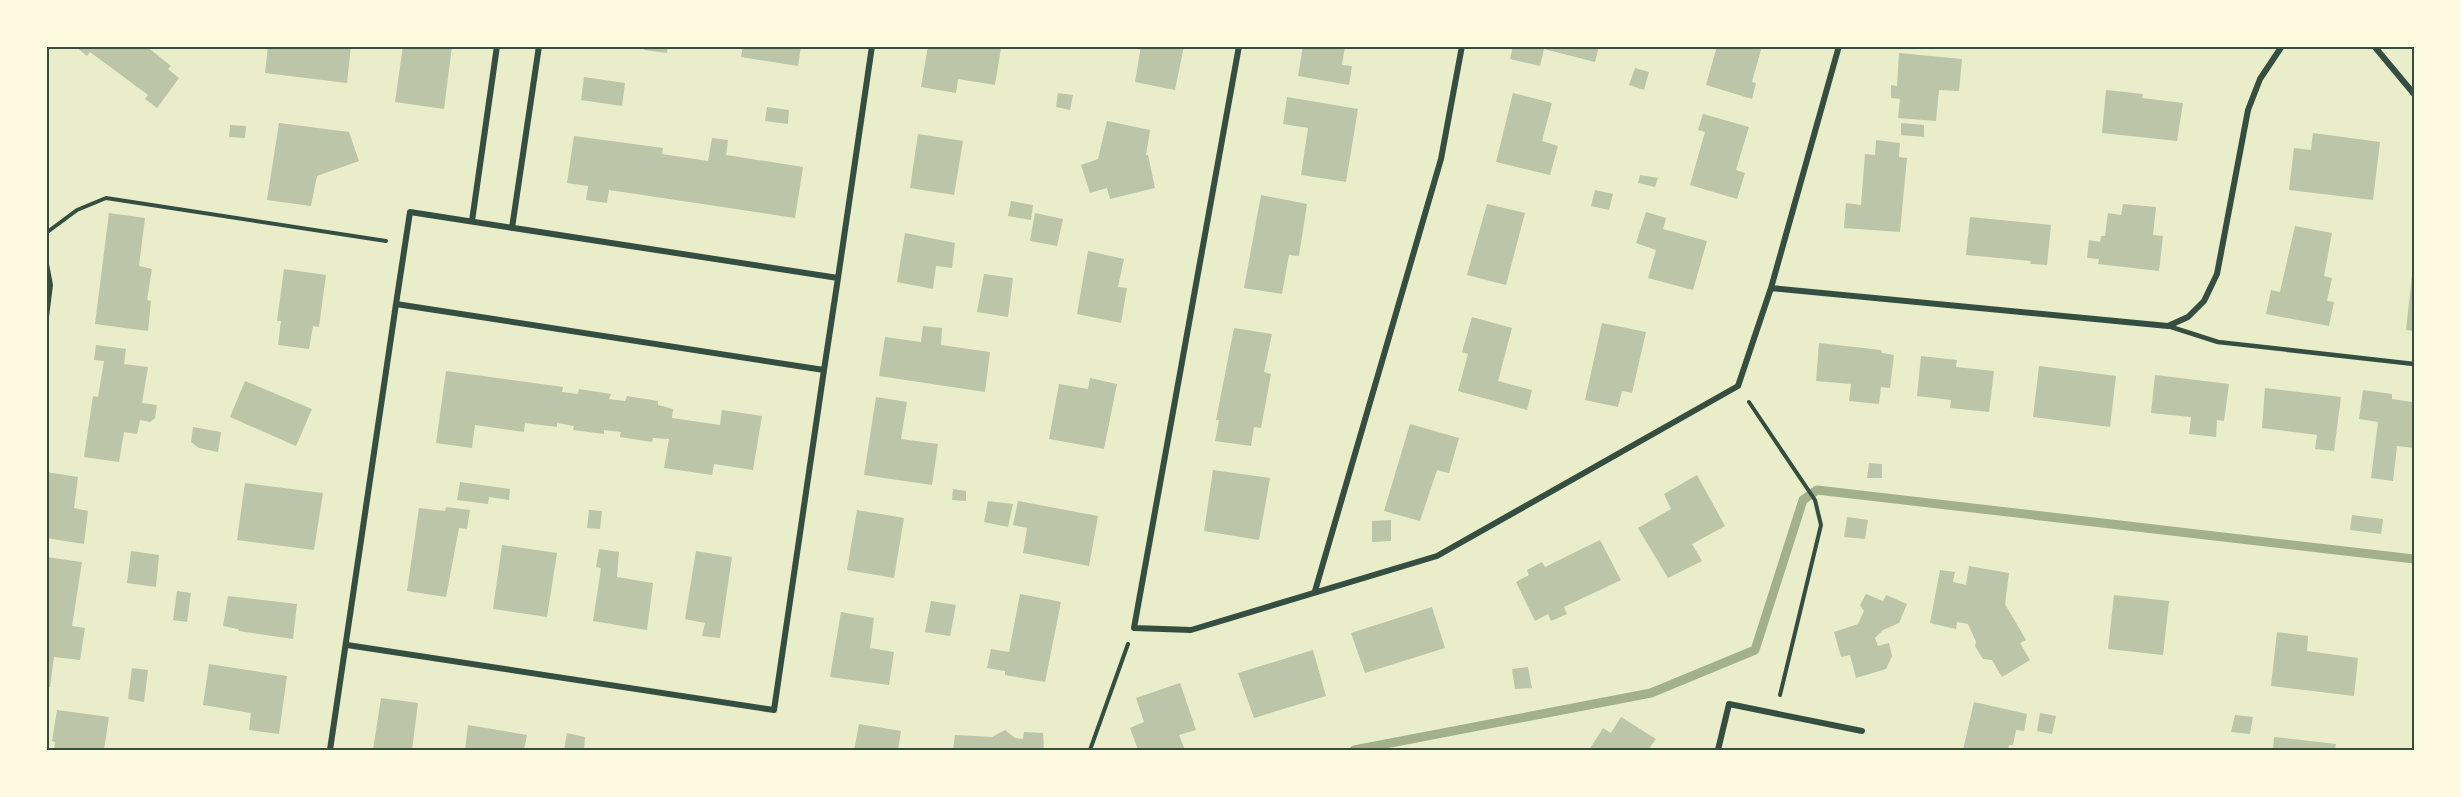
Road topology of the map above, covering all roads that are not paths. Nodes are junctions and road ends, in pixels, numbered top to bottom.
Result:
1 (497, 46) edge
2 (539, 46) edge
3 (872, 46) edge
4 (1239, 46) edge
5 (1462, 46) edge
6 (1839, 46) edge
7 (2282, 46) edge
8 (2374, 46) edge
9 (2415, 94) edge
10 (472, 221) junction
11 (512, 228) junction
12 (46, 264) edge
13 (838, 278) junction
14 (1771, 288) junction
15 (396, 304) junction
16 (46, 317) edge
17 (2168, 326) junction
18 (2415, 364) edge
19 (824, 370) junction
20 (1315, 591) junction
21 (347, 645) junction
22 (1862, 731) dead end
23 (330, 750) edge
24 (1718, 750) edge

1 - 10 street
2 - 11 street
3 - 13 street
4 - 20 street
5 - 20 street
6 - 14 street
7 - 17 street
8 - 9 street
10 - 11 street
10 - 15 street
11 - 13 street
12 - 16 street
13 - 19 street
14 - 17 street
14 - 20 street
15 - 19 street
15 - 21 street
17 - 18 lane
19 - 21 street
21 - 23 street
22 - 24 street

